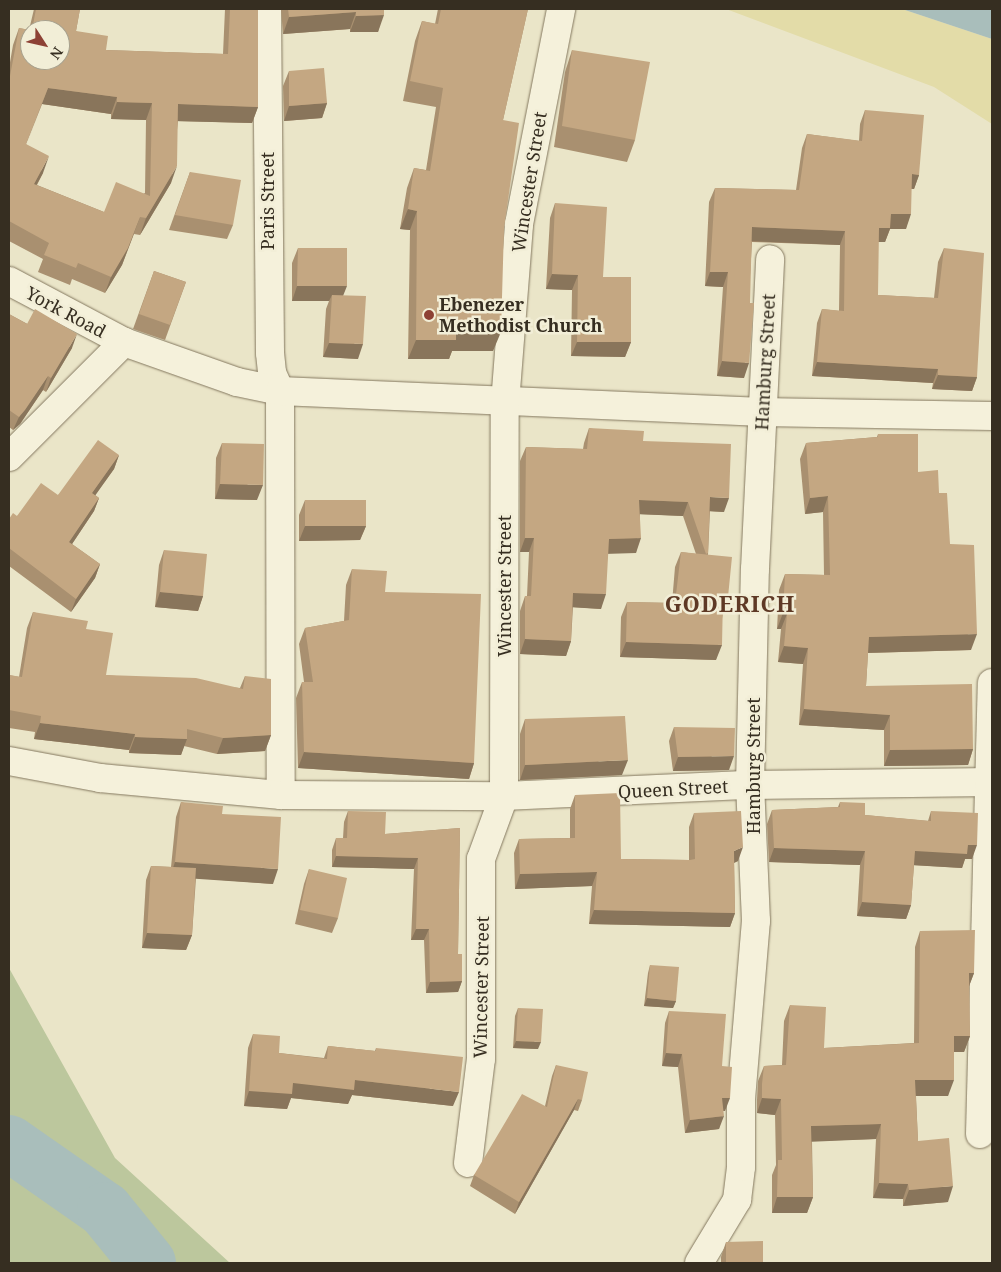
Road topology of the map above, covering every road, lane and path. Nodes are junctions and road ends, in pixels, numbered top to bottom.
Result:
1 (267, 9) edge
2 (561, 9) edge
3 (770, 259) dead end
4 (9, 281) edge
5 (124, 342) junction
6 (280, 391) junction
7 (505, 403) junction
8 (762, 412) junction
9 (992, 416) edge
10 (9, 457) edge
11 (992, 684) edge
12 (9, 761) edge
13 (991, 782) edge
14 (750, 785) junction
15 (280, 795) junction
16 (504, 796) junction
17 (980, 1134) dead end
18 (468, 1163) dead end
19 (699, 1263) edge

1 - 6 street, Paris Street
2 - 7 street, Wincester Street
3 - 8 street, Hamburg Street
4 - 5 street, York Road
5 - 6 street, York Road
5 - 10 street
6 - 7 street, York Road
6 - 15 street
7 - 8 street, York Road
7 - 16 street, Wincester Street
8 - 9 street, York Road
8 - 14 street, Hamburg Street
11 - 13 street
12 - 15 street, Queen Street
13 - 14 street, Queen Street
13 - 17 street
14 - 16 street, Queen Street
14 - 19 street, Hamburg Street
15 - 16 street, Queen Street
16 - 18 street, Wincester Street

